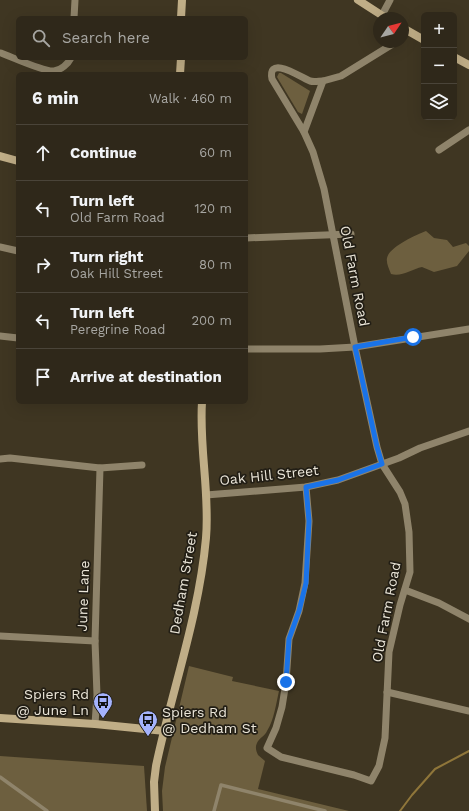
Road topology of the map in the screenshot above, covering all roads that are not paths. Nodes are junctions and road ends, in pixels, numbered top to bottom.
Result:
1 (75, 0) edge
2 (182, 0) edge
3 (358, 0) edge
4 (390, 0) edge
5 (376, 12) edge
6 (386, 12) edge
7 (74, 16) edge
8 (181, 16) edge
9 (409, 34) edge
10 (421, 39) edge
11 (386, 48) edge
12 (1, 53) dead end
13 (16, 59) edge
14 (457, 59) edge
15 (20, 60) edge
16 (69, 60) edge
17 (180, 60) edge
18 (469, 65) edge
19 (180, 72) edge
20 (323, 81) junction
21 (469, 130) edge
22 (304, 132) junction
23 (439, 150) dead end
24 (0, 156) edge
25 (16, 160) edge
26 (333, 234) junction
27 (352, 234) dead end
28 (248, 238) edge
29 (0, 247) edge
30 (16, 251) edge
31 (469, 329) edge
32 (0, 336) edge
33 (16, 338) edge
34 (355, 347) junction
35 (248, 349) edge
36 (202, 404) edge
37 (469, 431) edge
38 (0, 459) edge
39 (382, 464) junction
40 (142, 465) dead end
41 (100, 468) junction
42 (306, 487) junction
43 (206, 494) junction
44 (405, 590) junction
45 (469, 619) edge
46 (0, 636) edge
47 (95, 641) junction
48 (387, 692) junction
49 (469, 711) edge
50 (0, 718) edge
51 (95, 724) junction
52 (165, 731) junction
53 (0, 777) edge
54 (47, 811) edge
55 (155, 811) edge
56 (214, 811) edge
57 (325, 811) edge

1 - 7 street
2 - 8 street
3 - 5 street
4 - 6 street
9 - 10 street
11 - 20 street, Old Farm Road
12 - 13 street
14 - 18 street
15 - 16 street
17 - 19 street
20 - 22 street
20 - 22 street, Old Farm Road
21 - 23 street
22 - 26 street, Old Farm Road
24 - 25 street
26 - 27 street
26 - 28 street
26 - 34 street, Old Farm Road
29 - 30 street
31 - 34 street
32 - 33 street
34 - 35 street
34 - 39 street, Old Farm Road
36 - 43 street, Dedham Street
37 - 39 street, Oak Hill Street
38 - 41 street
39 - 42 street, Oak Hill Street
39 - 44 street, Old Farm Road
40 - 41 street
41 - 47 street, June Lane
42 - 43 street, Oak Hill Street
42 - 48 street, Old Farm Road
43 - 52 street, Dedham Street
44 - 45 street
44 - 48 street, Old Farm Road
46 - 47 street
47 - 51 street, June Lane
48 - 49 street
50 - 51 street
51 - 52 street
52 - 55 street, Dedham Street
53 - 54 lane
56 - 57 lane

